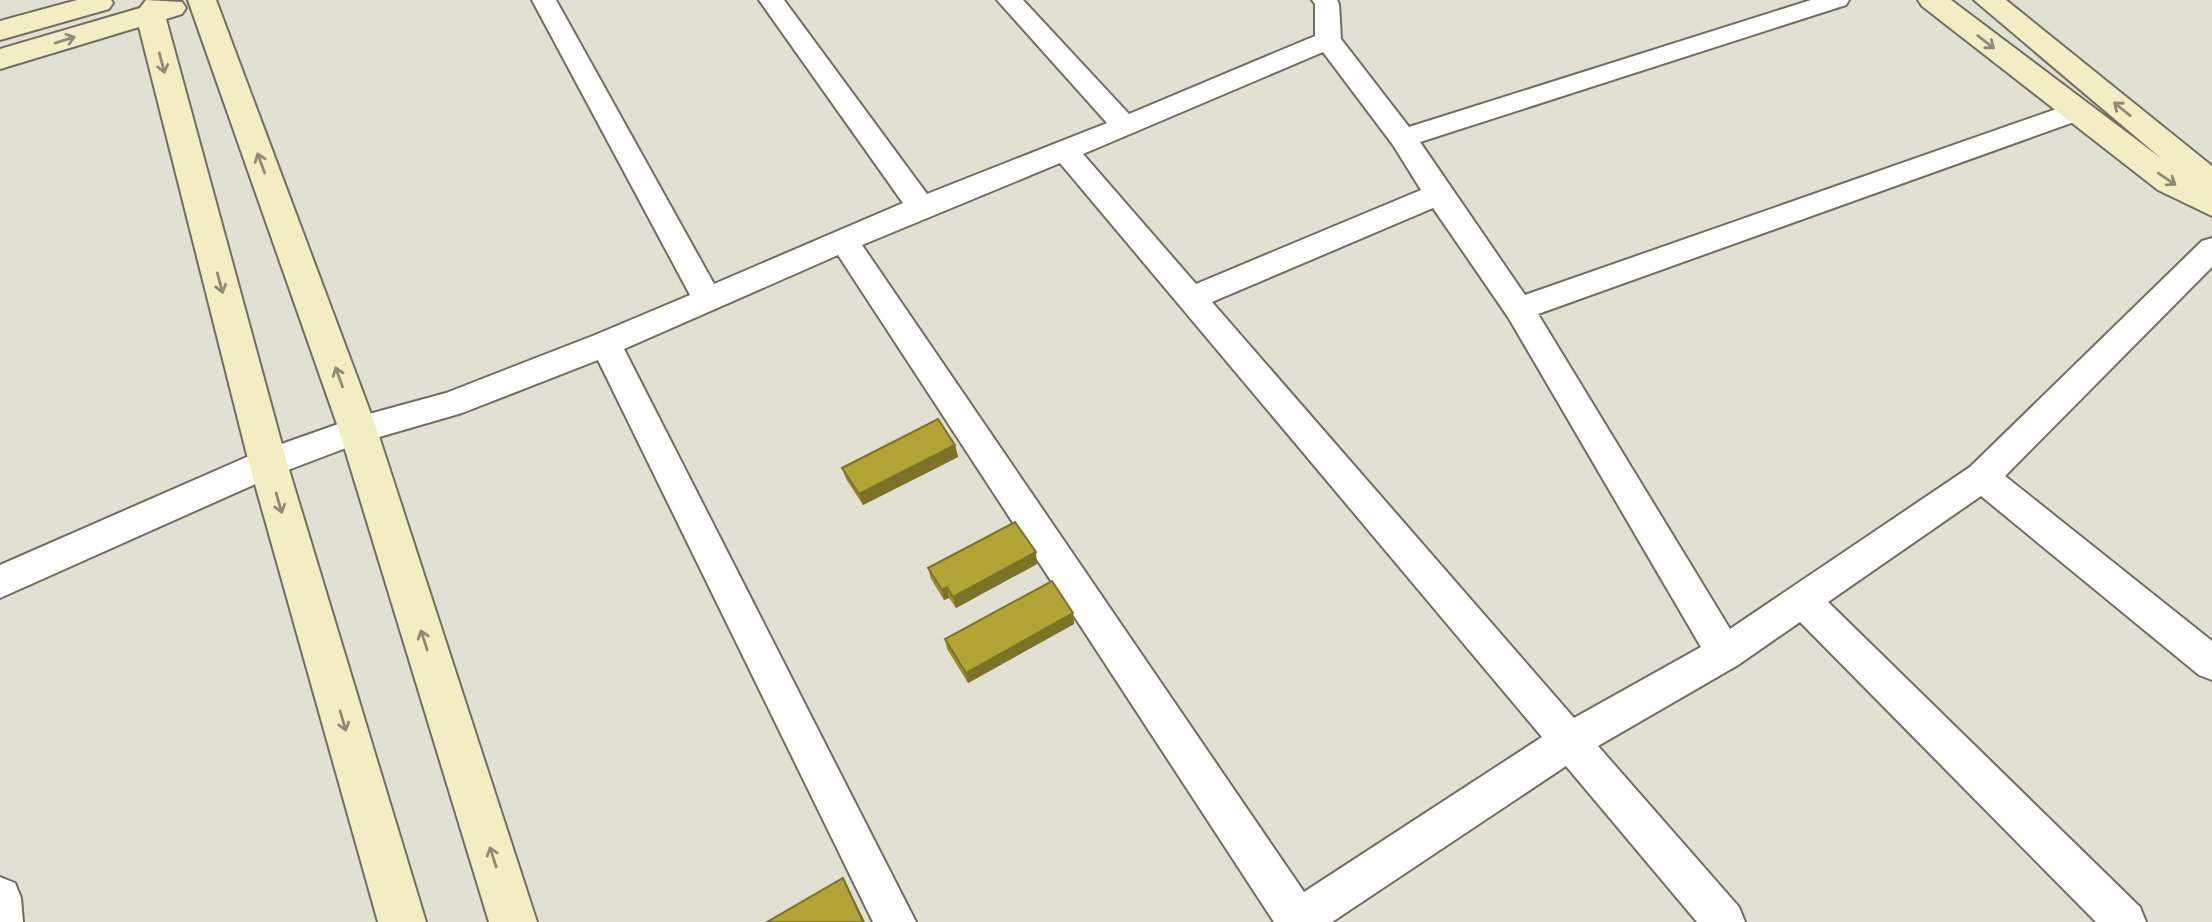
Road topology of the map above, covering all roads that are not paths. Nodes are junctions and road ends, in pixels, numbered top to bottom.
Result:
1 (195, 0) edge
2 (202, 0) edge
3 (544, 0) edge
4 (771, 0) edge
5 (1009, 0) edge
6 (1837, 0) edge
7 (1932, 0) edge
8 (1988, 0) edge
9 (98, 1) edge
10 (1330, 1) edge
11 (155, 8) edge
12 (0, 31) edge
13 (1328, 40) junction
14 (0, 60) edge
15 (2075, 112) junction
16 (1125, 126) junction
17 (1404, 138) junction
18 (1065, 151) junction
19 (2212, 183) edge
20 (1438, 194) junction
21 (2212, 204) edge
22 (921, 207) junction
23 (844, 241) junction
24 (2212, 250) edge
25 (1192, 298) junction
26 (708, 301) junction
27 (1519, 309) junction
28 (606, 344) junction
29 (358, 430) junction
30 (268, 463) junction
31 (1982, 477) junction
32 (0, 582) edge
33 (1802, 600) junction
34 (1726, 653) junction
35 (2212, 663) edge
36 (1568, 742) junction
37 (0, 898) edge
38 (1296, 921) edge
39 (2, 922) edge
40 (402, 922) edge
41 (513, 922) edge
42 (895, 922) edge
43 (1724, 922) edge
44 (2125, 922) edge

1 - 11 street
29 -> 2 street
3 - 26 street
4 - 22 street
5 - 16 street
6 - 17 street
7 -> 15 street
19 -> 8 street
9 - 12 street
10 - 13 street
14 -> 11 street
11 -> 30 street
13 - 16 street
13 - 17 street
15 -> 21 street
15 - 27 street
16 - 18 street
17 - 20 street
18 - 22 street
18 - 25 street
20 - 25 street
20 - 27 street
22 - 23 street
23 - 26 street
23 - 38 street
24 - 31 street
25 - 36 street
26 - 28 street
27 - 34 street
28 - 29 street
28 - 42 street
29 - 30 street
41 -> 29 street
30 - 32 street
30 -> 40 street
31 - 33 street
31 - 35 street
33 - 34 street
33 - 44 street
34 - 36 street
36 - 38 street
36 - 43 street
37 - 39 street

